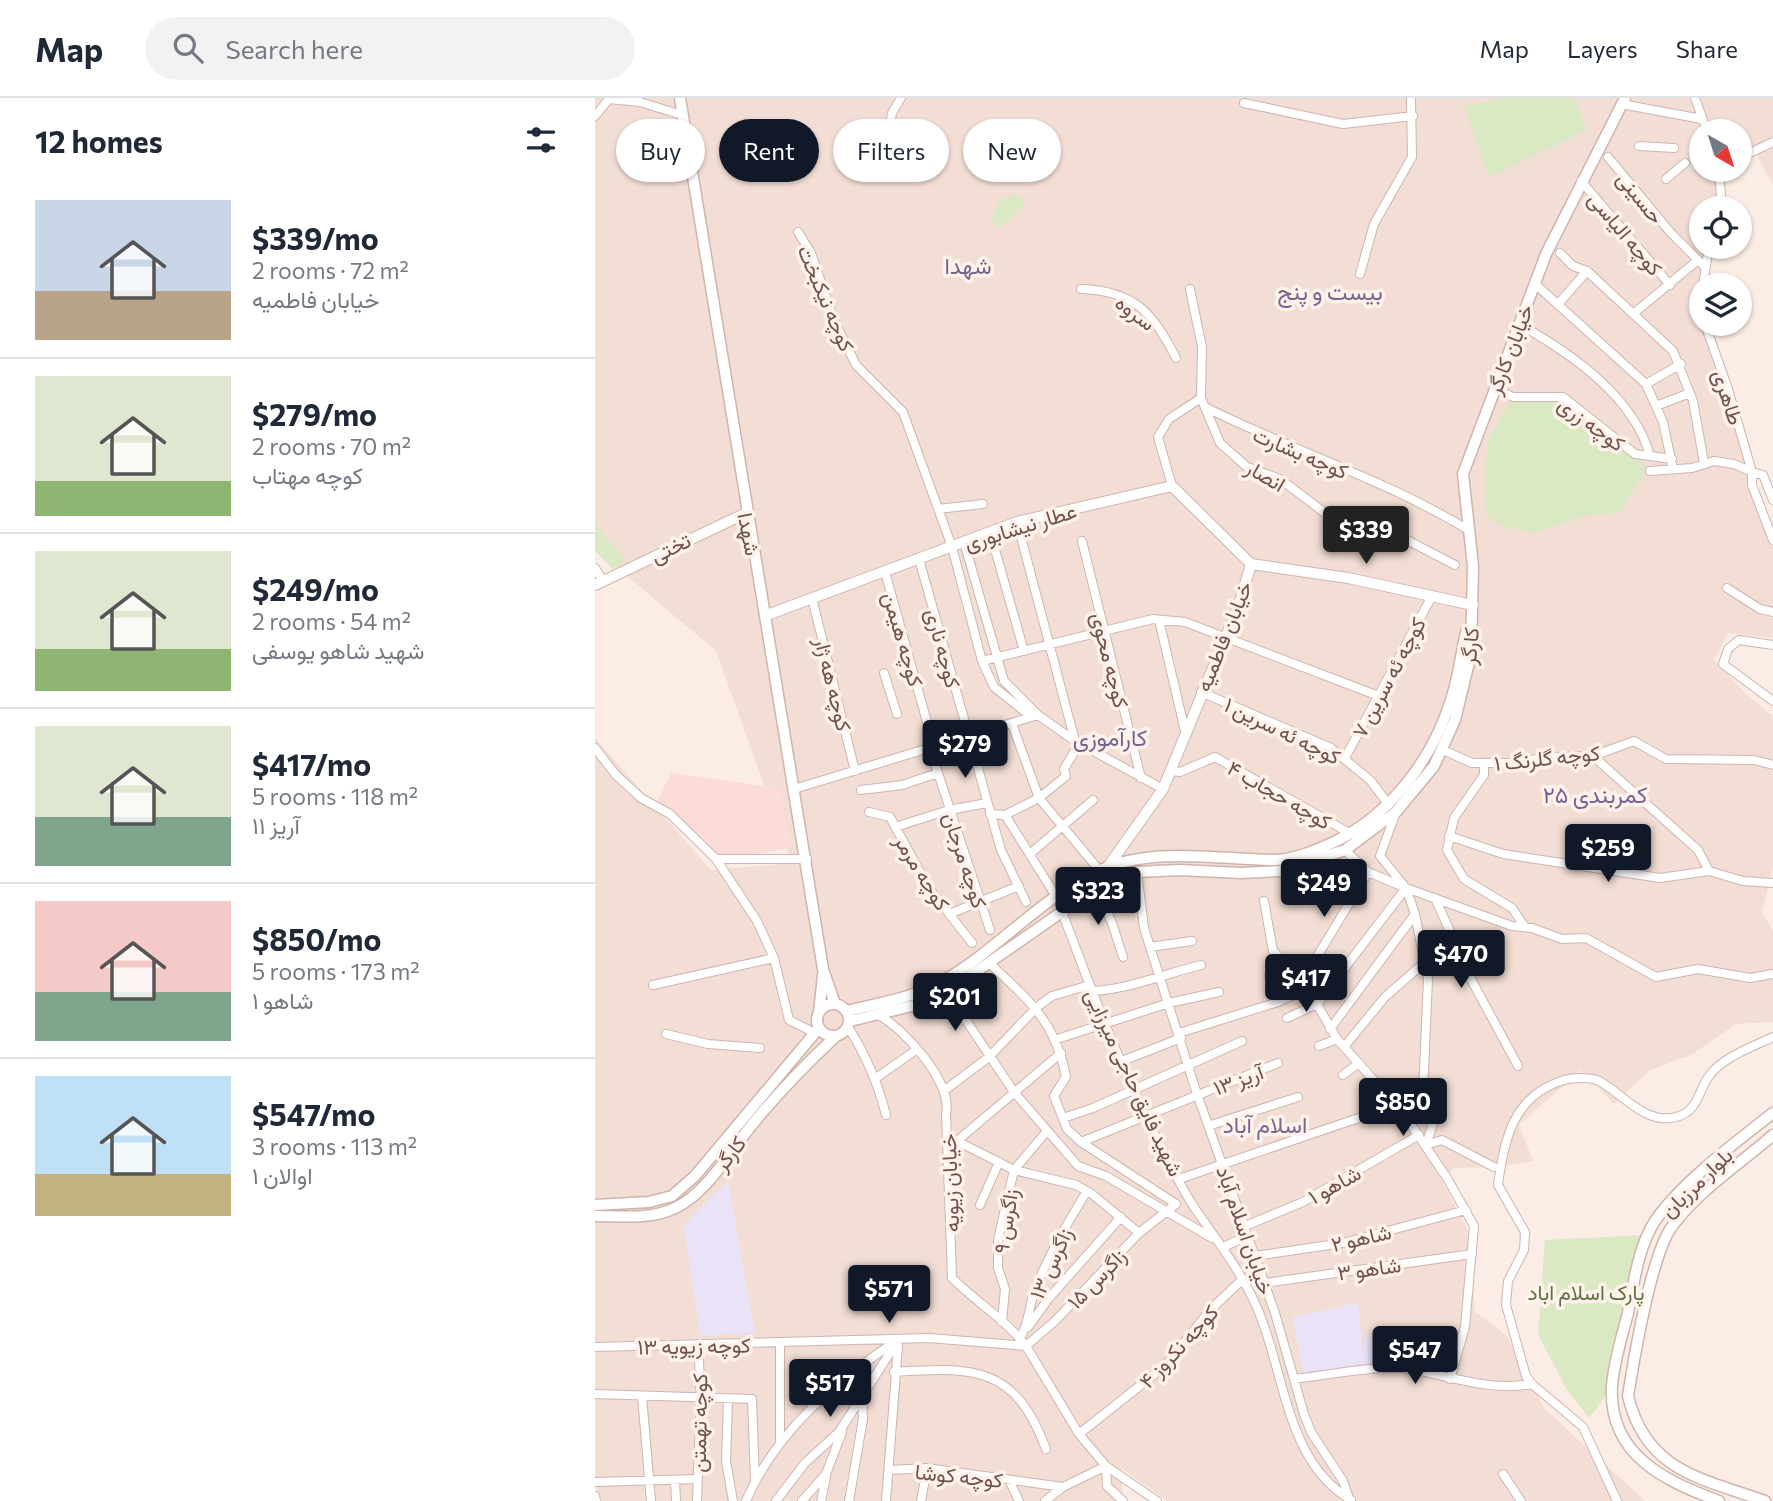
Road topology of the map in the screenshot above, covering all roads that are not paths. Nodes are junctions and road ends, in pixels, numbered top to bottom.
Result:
1 (680, 98) edge
2 (901, 98) edge
3 (1411, 98) edge
4 (1695, 98) edge
5 (609, 99) edge
6 (1623, 101) edge
7 (1244, 103) dead end
8 (595, 116) edge
9 (682, 116) junction
10 (1413, 117) junction
11 (891, 119) edge
12 (1702, 119) joint
13 (1773, 142) edge
14 (1639, 146) dead end
15 (1674, 148) dead end
16 (1752, 153) edge
17 (1608, 157) dead end
18 (1685, 163) dead end
19 (1665, 179) dead end
20 (1581, 181) junction
21 (798, 232) dead end
22 (1560, 253) dead end
23 (1703, 259) edge
24 (1701, 264) junction
25 (1587, 271) junction
26 (1702, 273) edge
27 (1360, 274) dead end
28 (1534, 283) junction
29 (1670, 285) junction
30 (1081, 289) dead end
31 (1190, 289) dead end
32 (1559, 303) junction
33 (1633, 314) junction
34 (1519, 324) junction
35 (1709, 336) edge
36 (1175, 358) dead end
37 (1681, 364) junction
38 (1646, 384) junction
39 (1494, 388) junction
40 (1690, 393) junction
41 (1201, 398) junction
42 (1656, 406) junction
43 (1206, 408) junction
44 (1650, 456) junction
45 (1672, 459) junction
46 (1704, 463) junction
47 (1673, 470) junction
48 (1650, 471) dead end
49 (1752, 472) junction
50 (1172, 486) junction
51 (1773, 500) edge
52 (983, 504) dead end
53 (937, 509) junction
54 (746, 513) junction
55 (1017, 522) junction
56 (1471, 531) junction
57 (991, 532) junction
58 (1773, 540) edge
59 (1081, 541) dead end
60 (964, 542) junction
61 (952, 547) junction
62 (919, 559) junction
63 (1251, 564) junction
64 (1455, 565) dead end
65 (595, 568) edge
66 (884, 572) junction
67 (599, 583) edge
68 (1727, 588) dead end
69 (1432, 596) junction
70 (812, 598) junction
71 (1473, 611) junction
72 (1773, 612) edge
73 (767, 615) junction
74 (1159, 620) junction
75 (1103, 632) junction
76 (1226, 638) junction
77 (1050, 645) junction
78 (1773, 645) edge
79 (1024, 651) junction
80 (995, 658) junction
81 (982, 661) junction
82 (884, 673) dead end
83 (1201, 692) junction
84 (1376, 695) junction
85 (1773, 701) edge
86 (897, 714) dead end
87 (1038, 715) junction
88 (1012, 724) junction
89 (1185, 731) junction
90 (968, 737) junction
91 (1077, 743) junction
92 (595, 748) edge
93 (932, 748) junction
94 (1443, 750) junction
95 (1593, 756) junction
96 (1345, 758) junction
97 (1484, 763) junction
98 (1773, 765) edge
99 (855, 771) junction
100 (1170, 771) junction
101 (938, 773) junction
102 (1141, 778) junction
103 (794, 789) junction
104 (1163, 789) junction
105 (861, 790) dead end
106 (1039, 798) junction
107 (1093, 800) dead end
108 (987, 803) junction
109 (1393, 809) junction
110 (949, 810) junction
111 (869, 812) dead end
112 (990, 814) junction
113 (1005, 815) junction
114 (895, 827) junction
115 (1064, 828) junction
116 (1351, 834) junction
117 (1449, 836) junction
118 (1345, 850) junction
119 (1031, 853) junction
120 (716, 859) junction
121 (807, 859) junction
122 (1103, 869) junction
123 (1709, 871) junction
124 (1137, 872) junction
125 (1368, 872) junction
126 (1773, 883) edge
127 (1019, 886) junction
128 (1096, 887) junction
129 (1406, 888) junction
130 (1057, 898) junction
131 (1435, 898) junction
132 (1264, 901) dead end
133 (1026, 902) dead end
134 (979, 903) junction
135 (1061, 909) junction
136 (949, 914) junction
137 (1415, 914) junction
138 (1525, 927) junction
139 (990, 930) dead end
140 (1192, 941) dead end
141 (972, 943) dead end
142 (1150, 947) junction
143 (1123, 957) dead end
144 (774, 958) junction
145 (1425, 962) junction
146 (989, 963) junction
147 (1201, 965) dead end
148 (1293, 968) junction
149 (823, 969) junction
150 (1773, 974) edge
151 (1160, 975) junction
152 (1269, 976) dead end
153 (1306, 984) junction
154 (653, 985) dead end
155 (1091, 988) junction
156 (947, 992) junction
157 (1219, 992) dead end
158 (1169, 1003) junction
159 (835, 1004) junction
160 (1317, 1004) junction
161 (1037, 1007) junction
162 (819, 1013) junction
163 (878, 1015) junction
164 (1287, 1018) dead end
165 (848, 1020) junction
166 (1106, 1023) junction
167 (1330, 1029) junction
168 (817, 1030) junction
169 (666, 1034) dead end
170 (836, 1036) junction
171 (1180, 1036) junction
172 (1773, 1037) edge
173 (1337, 1039) junction
174 (1054, 1040) junction
175 (1242, 1041) dead end
176 (1319, 1046) dead end
177 (1344, 1047) junction
178 (760, 1048) dead end
179 (916, 1049) junction
180 (1061, 1053) junction
181 (989, 1057) junction
182 (1122, 1061) junction
183 (1278, 1063) dead end
184 (1359, 1063) junction
185 (1188, 1064) junction
186 (1518, 1066) dead end
187 (1343, 1075) dead end
188 (876, 1078) junction
189 (1135, 1088) junction
190 (945, 1090) junction
191 (1014, 1092) junction
192 (1423, 1093) junction
193 (1198, 1094) junction
194 (1298, 1097) dead end
195 (1397, 1105) junction
196 (1773, 1113) edge
197 (885, 1115) dead end
198 (1147, 1115) junction
199 (1063, 1118) junction
200 (1211, 1125) junction
201 (1047, 1131) junction
202 (1419, 1135) junction
203 (1773, 1136) edge
204 (947, 1138) junction
205 (957, 1141) junction
206 (1081, 1142) junction
207 (1426, 1146) junction
208 (999, 1162) junction
209 (1224, 1165) junction
210 (1494, 1167) dead end
211 (1014, 1170) junction
212 (1179, 1179) junction
213 (1087, 1191) junction
214 (595, 1205) edge
215 (980, 1205) dead end
216 (1466, 1210) junction
217 (1167, 1213) junction
218 (595, 1216) edge
219 (1121, 1217) junction
220 (1245, 1226) junction
221 (1139, 1233) junction
222 (1248, 1236) junction
223 (1223, 1247) junction
224 (1472, 1254) junction
225 (1255, 1256) junction
226 (1241, 1280) junction
227 (1265, 1283) junction
228 (1002, 1322) junction
229 (1023, 1334) junction
230 (898, 1339) junction
231 (780, 1342) junction
232 (698, 1345) junction
233 (1026, 1346) junction
234 (595, 1347) edge
235 (894, 1373) junction
236 (1294, 1379) junction
237 (1450, 1379) junction
238 (1532, 1384) junction
239 (595, 1394) edge
240 (642, 1396) junction
241 (862, 1397) junction
242 (701, 1398) junction
243 (728, 1399) junction
244 (845, 1423) junction
245 (1079, 1434) junction
246 (780, 1441) junction
247 (1047, 1449) dead end
248 (1106, 1466) junction
249 (927, 1468) junction
250 (890, 1470) junction
251 (826, 1474) junction
252 (1503, 1474) dead end
253 (697, 1479) junction
254 (651, 1480) junction
255 (675, 1480) junction
256 (1009, 1480) junction
257 (755, 1481) junction
258 (595, 1482) edge
259 (1063, 1487) junction
260 (595, 1496) edge
261 (596, 1501) edge
262 (651, 1501) edge
263 (676, 1501) edge
264 (697, 1501) edge
265 (733, 1501) edge
266 (746, 1501) edge
267 (776, 1501) edge
268 (802, 1501) edge
269 (821, 1501) edge
270 (849, 1501) edge
271 (886, 1501) edge
272 (921, 1501) edge
273 (1019, 1501) edge
274 (1045, 1501) edge
275 (1123, 1501) edge
276 (1157, 1501) edge
277 (1351, 1501) edge
278 (1521, 1501) edge
279 (1617, 1501) edge
280 (1719, 1501) edge
281 (1765, 1501) edge

1 - 9 main road, شهدا
2 - 11 street
3 - 10 street
4 - 12 street
5 - 8 street
5 - 9 street
6 - 12 street
6 - 20 main road, خیابان کارگر
7 - 10 street
9 - 54 main road, شهدا
10 - 27 street
13 - 16 street
14 - 15 street
17 - 24 street, حسینی
18 - 19 street
20 - 28 main road, خیابان کارگر
20 - 29 street, کوچه الیاسی
21 - 53 street, کوچه نیکبخت
22 - 25 street
23 - 24 street
24 - 26 street
24 - 29 street
25 - 32 street
25 - 33 street
28 - 32 street
28 - 34 main road, خیابان کارگر
29 - 33 street
30 - 36 street, سروه
31 - 41 street, انصار
32 - 38 street
33 - 37 street
34 - 39 main road, خیابان کارگر
34 - 44 street
35 - 49 street, طاهری
37 - 38 street
37 - 40 street
38 - 42 street
39 - 44 street, کوچه زری
39 - 56 main road, خیابان کارگر
40 - 42 street
40 - 46 street
41 - 43 street, انصار
41 - 50 street
42 - 45 street
43 - 56 street, کوچه بشارت
43 - 64 street, انصار
44 - 45 street, کوچه زری
45 - 47 street
46 - 47 street
46 - 49 street
47 - 48 street
49 - 51 street
49 - 58 street, طاهری
50 - 55 street, عطار نیشابوری
50 - 63 street
52 - 53 street
53 - 61 street, کوچه نیکبخت
54 - 67 street, تختی
54 - 73 main road, شهدا
55 - 57 street, عطار نیشابوری
55 - 77 street
56 - 71 main road, خیابان کارگر
57 - 60 street, عطار نیشابوری
57 - 79 street
59 - 75 street, کوچه محوی
60 - 61 street, عطار نیشابوری
60 - 80 street
61 - 62 street, عطار نیشابوری
61 - 81 street, کوچه نیکبخت
62 - 66 street, عطار نیشابوری
62 - 90 street, کوچه ناری
63 - 69 street, خیابان فاطمیه
63 - 76 street, خیابان فاطمیه
65 - 67 street
66 - 70 street, عطار نیشابوری
66 - 93 street, کوچه هیمن
68 - 72 street
69 - 71 street, خیابان فاطمیه
69 - 84 street, کوچه ئه سرین ۷
70 - 73 street, عطار نیشابوری
70 - 99 street, کوچه هه ژار
71 - 94 main road, کارگر
71 - 109 main road, کارگر
73 - 103 main road, شهدا
74 - 75 street
74 - 76 street
74 - 89 street
75 - 77 street
75 - 102 street, کوچه محوی
76 - 83 street, خیابان فاطمیه
76 - 84 street
77 - 79 street
77 - 91 street
78 - 85 street
79 - 80 street
80 - 81 street
80 - 87 street
81 - 87 street, کوچه نیکبخت
82 - 86 street
83 - 89 street, خیابان فاطمیه
83 - 96 street, کوچه ئه سرین ۱
84 - 96 street, کوچه ئه سرین ۷
87 - 88 street
87 - 91 street
88 - 90 street
88 - 106 street
89 - 100 street, خیابان فاطمیه
90 - 93 street
90 - 108 street, کوچه ناری
91 - 102 street
91 - 106 street
92 - 120 street
93 - 99 street
93 - 101 street, کوچه مرجان
94 - 97 street, کوچه گلرنگ ۱
94 - 109 main road, کارگر
95 - 97 street, کوچه گلرنگ ۱
95 - 98 street, کوچه گلرنگ ۱
95 - 123 street
96 - 109 street, کوچه ئه سرین ۱
97 - 117 street
99 - 103 street
100 - 104 street, خیابان فاطمیه
100 - 116 street, کوچه حجاب ۴
101 - 105 street
101 - 110 street, کوچه مرجان
102 - 104 street
103 - 121 main road, شهدا
104 - 122 street, خیابان فاطمیه
106 - 113 street
106 - 115 street
107 - 115 street
108 - 110 street
108 - 112 street, کوچه ناری
109 - 116 main road, کارگر
109 - 118 main road, کارگر
109 - 129 street
110 - 114 street
110 - 134 street, کوچه مرجان
111 - 114 street, کوچه مرمر
112 - 113 street
112 - 127 street, کوچه ناری
113 - 119 street
114 - 136 street, کوچه مرمر
115 - 119 street
115 - 122 street
116 - 122 main road, کارگر
117 - 123 street
117 - 138 street
118 - 124 main road, کارگر
118 - 125 street
119 - 130 street
120 - 121 street
120 - 144 street
121 - 149 main road, شهدا
122 - 130 main road, کارگر
123 - 126 street
124 - 128 main road, کارگر
124 - 142 street, خیابان اسلام آباد
125 - 129 street
125 - 153 street
127 - 133 street, کوچه ناری
127 - 134 street
128 - 135 main road, کارگر
128 - 143 street
129 - 131 street
129 - 137 street
129 - 160 street
130 - 135 main road
130 - 165 main road, کارگر
131 - 138 street
131 - 186 street
132 - 148 street
134 - 136 street
134 - 139 street, کوچه مرجان
135 - 146 main road, کارگر
135 - 155 street, شهید فایق حاجی میرزایی
136 - 141 street, کوچه مرمر
137 - 145 street
137 - 167 street
138 - 150 street
140 - 142 street
142 - 151 street, خیابان اسلام آباد
144 - 154 street
144 - 168 street
145 - 177 street
145 - 192 street
146 - 156 main road, کارگر
146 - 161 street
147 - 151 street
148 - 152 street
148 - 153 street
149 - 159 main road
149 - 162 main road
151 - 155 street
151 - 158 street, خیابان اسلام آباد
153 - 160 street
153 - 171 street
155 - 161 street
155 - 166 street, شهید فایق حاجی میرزایی
156 - 163 main road, کارگر
156 - 181 street
157 - 158 street
158 - 166 street
158 - 171 street, خیابان اسلام آباد
159 - 162 main road
159 - 165 main road
160 - 164 street
160 - 167 street
161 - 174 street
161 - 181 street
162 - 168 main road
163 - 165 main road, کارگر
163 - 179 street
165 - 170 main road
165 - 188 street
166 - 174 street
166 - 182 street, شهید فایق حاجی میرزایی
167 - 173 street
168 - 170 main road
168 - 214 main road, کارگر
169 - 178 street
170 - 218 main road, کارگر
171 - 182 street
171 - 185 street, خیابان اسلام آباد
172 - 238 street
173 - 176 street
173 - 177 street
174 - 180 street
175 - 185 street
177 - 184 street
179 - 188 street
179 - 190 street
180 - 191 street
180 - 199 street
181 - 190 street
181 - 191 street
182 - 189 street, شهید فایق حاجی میرزایی
183 - 193 street, آریز ۱۳
184 - 187 street
184 - 195 street
185 - 189 street
185 - 193 street, خیابان اسلام آباد
188 - 197 street
189 - 198 street, شهید فایق حاجی میرزایی
189 - 199 street
190 - 204 street, خیابان زیویه
191 - 201 street
191 - 205 street
192 - 195 street
192 - 207 street
193 - 198 street, آریز ۱۳
193 - 200 street, خیابان اسلام آباد
194 - 200 street
195 - 202 street
195 - 209 street
196 - 280 main road, بلوار مرزبان
198 - 206 street, آریز ۱۳
198 - 212 street, شهید فایق حاجی میرزایی
199 - 206 street
200 - 209 street, خیابان اسلام آباد
201 - 211 street, زاگرس ۹
201 - 217 street
202 - 207 street
202 - 220 street, شاهو ۱
203 - 281 main road
204 - 205 street
204 - 228 street, خیابان زیویه
205 - 208 street
206 - 217 street
207 - 210 street
207 - 216 street
208 - 211 street
208 - 215 street
209 - 212 street
209 - 220 street, خیابان اسلام آباد
211 - 213 street
211 - 228 street, زاگرس ۹
212 - 223 street, شهید فایق حاجی میرزایی
213 - 219 street
213 - 229 street, زاگرس ۱۳
216 - 224 street
216 - 225 street, شاهو ۲
217 - 221 street, زاگرس ۱۵
217 - 223 street
219 - 221 street
219 - 229 street
220 - 222 street, خیابان اسلام آباد
221 - 233 street, زاگرس ۱۵
222 - 223 street
222 - 225 street, خیابان اسلام آباد
223 - 226 street, خیابان اسلام آباد
224 - 227 street, شاهو ۳
224 - 237 street
225 - 227 street, خیابان اسلام آباد
226 - 245 street, کوچه نکروز ۴
226 - 277 street, خیابان اسلام آباد
227 - 236 street, خیابان اسلام آباد
228 - 229 street, خیابان زیویه
229 - 233 street, خیابان زیویه
230 - 231 street, کوچه زیویه ۱۳
230 - 233 street, کوچه زیویه ۱۳
230 - 235 street
230 - 241 street
230 - 246 street
231 - 232 street, کوچه زیویه ۱۳
231 - 246 street
232 - 234 street, کوچه زیویه ۱۳
232 - 242 street, کوچه تهمتن
233 - 245 street
235 - 247 street
235 - 250 street
236 - 237 street
236 - 277 street, خیابان اسلام آباد
237 - 238 street
238 - 279 street
239 - 240 street
240 - 242 street
240 - 254 street
241 - 244 street
241 - 270 street
242 - 243 street
242 - 253 street, کوچه تهمتن
243 - 257 street
243 - 265 street
244 - 251 street
244 - 267 street
245 - 248 street
246 - 257 street
248 - 259 street
248 - 275 street
248 - 276 street
249 - 250 street, کوچه کوشا
249 - 256 street, کوچه کوشا
249 - 272 street
250 - 271 street
251 - 268 street
251 - 269 street
252 - 278 street
253 - 255 street
253 - 264 street, کوچه تهمتن
254 - 255 street
254 - 258 street
254 - 262 street
255 - 263 street
256 - 259 street, کوچه کوشا
256 - 273 street
257 - 266 street
259 - 274 street
260 - 261 street

